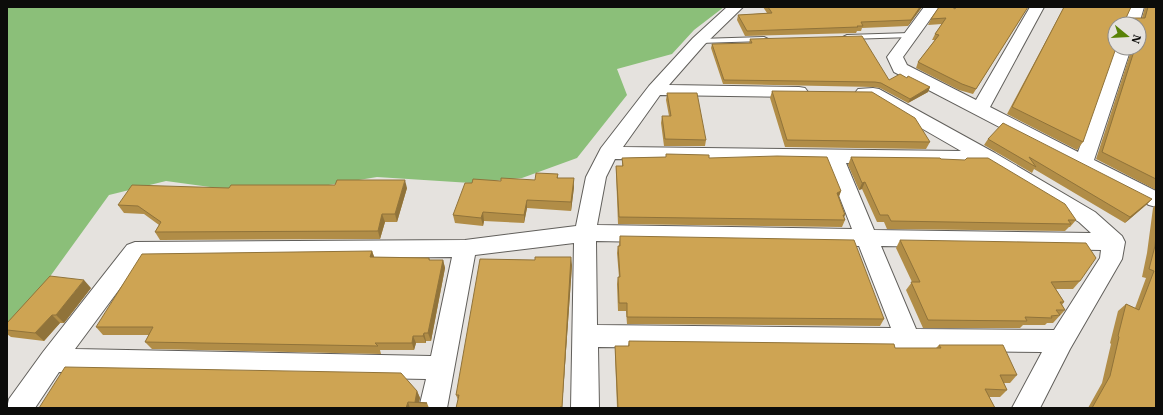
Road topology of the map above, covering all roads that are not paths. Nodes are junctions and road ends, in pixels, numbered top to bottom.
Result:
1 (736, 7) edge
2 (932, 7) edge
3 (1037, 7) edge
4 (910, 35) junction
5 (840, 37) edge
6 (770, 39) edge
7 (699, 41) junction
8 (1120, 56) edge
9 (655, 90) junction
10 (818, 93) edge
11 (849, 93) edge
12 (980, 109) junction
13 (608, 153) junction
14 (833, 156) junction
15 (988, 158) junction
16 (1084, 162) junction
17 (1156, 200) edge
18 (585, 233) junction
19 (867, 238) junction
20 (1114, 242) junction
21 (465, 248) junction
22 (585, 336) junction
23 (908, 339) junction
24 (1061, 341) junction
25 (52, 360) junction
26 (441, 368) junction
27 (19, 408) edge
28 (433, 408) edge
29 (585, 408) edge
30 (1026, 408) edge

1 - 7 street
2 - 4 street
3 - 12 street
4 - 5 lane
4 - 12 street
6 - 7 lane
7 - 9 street
8 - 16 street
9 - 10 street
9 - 13 street
11 - 15 street
12 - 16 street
13 - 14 street
13 - 18 street
14 - 15 street
14 - 19 street
15 - 20 street
16 - 17 street
18 - 19 street
18 - 21 street
18 - 22 street
19 - 20 street
19 - 23 street
20 - 24 street
21 - 25 street
21 - 26 street
22 - 23 street
22 - 29 street
23 - 24 street
24 - 30 street
25 - 26 street
25 - 27 street
26 - 28 street

